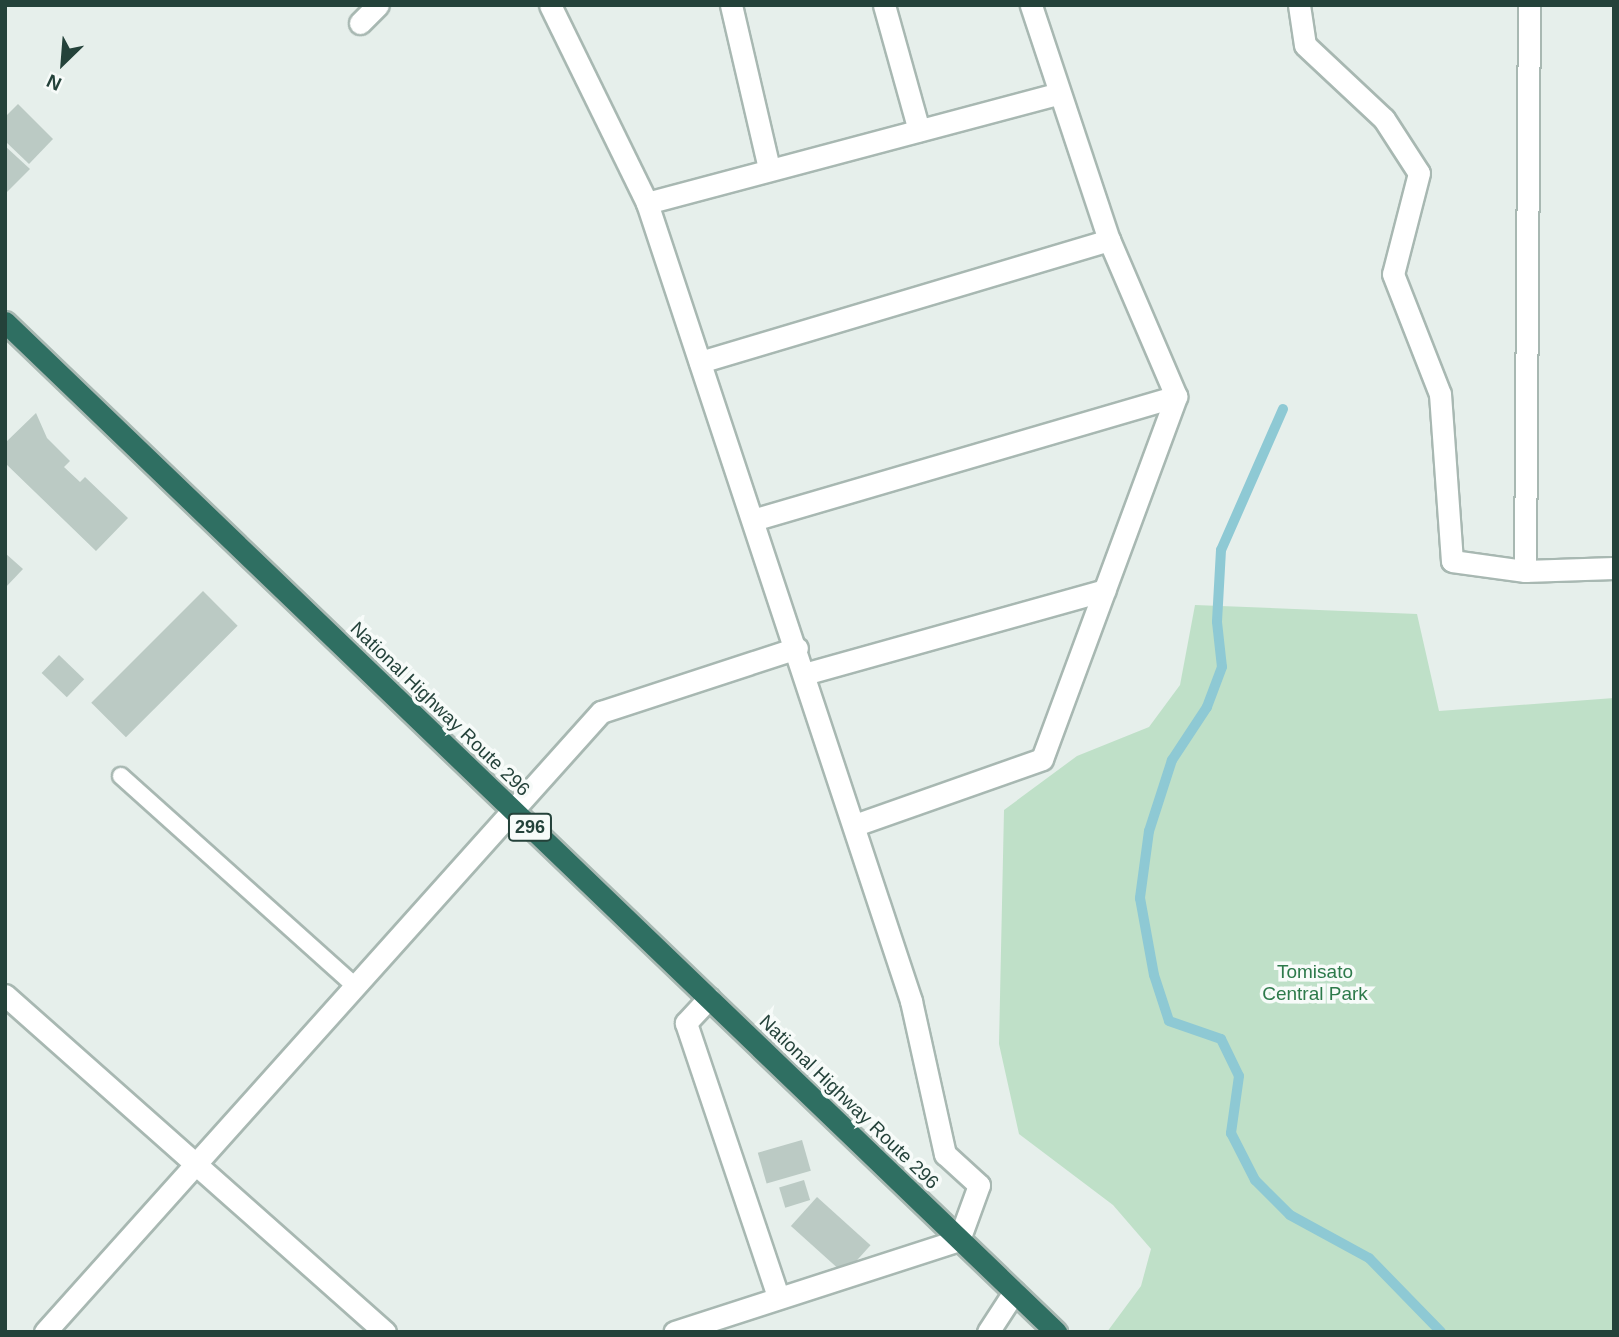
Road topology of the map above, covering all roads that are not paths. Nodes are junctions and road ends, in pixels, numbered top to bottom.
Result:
1 (378, 5) edge
2 (550, 5) edge
3 (732, 5) edge
4 (884, 5) edge
5 (1031, 5) edge
6 (1299, 5) edge
7 (1529, 5) edge
8 (360, 23) dead end
9 (1059, 93) junction
10 (919, 130) junction
11 (769, 168) junction
12 (647, 203) junction
13 (1109, 240) junction
14 (5, 322) edge
15 (700, 362) junction
16 (1176, 396) junction
17 (753, 520) junction
18 (1614, 568) edge
19 (1525, 571) junction
20 (1104, 590) junction
21 (797, 648) junction
22 (804, 674) junction
23 (121, 776) dead end
24 (514, 812) junction
25 (855, 825) junction
26 (355, 986) junction
27 (5, 995) edge
28 (709, 998) junction
29 (196, 1163) junction
30 (959, 1240) junction
31 (1014, 1292) junction
32 (778, 1297) junction
33 (45, 1332) edge
34 (385, 1332) edge
35 (674, 1332) edge
36 (988, 1332) edge
37 (1056, 1332) edge

1 - 8 street
2 - 12 street
3 - 11 street
4 - 10 street
5 - 9 street
6 - 19 street
7 - 19 street
9 - 10 street
9 - 13 street
10 - 11 street
11 - 12 street
12 - 15 street
13 - 15 street
13 - 16 street
14 - 24 highway, National Highway Route 296 / 296
15 - 17 street
16 - 17 street
16 - 20 street
17 - 21 street
18 - 19 street
20 - 22 street
20 - 25 street
21 - 22 street
21 - 24 street
22 - 25 street
23 - 26 lane
24 - 26 street
24 - 28 highway, National Highway Route 296 / 296
25 - 30 street
26 - 29 street
27 - 29 street
28 - 30 highway, National Highway Route 296 / 296
28 - 32 street
29 - 33 street
29 - 34 street
30 - 31 highway, National Highway Route 296 / 296
30 - 32 street
31 - 36 street
31 - 37 highway, National Highway Route 296 / 296
32 - 35 street

